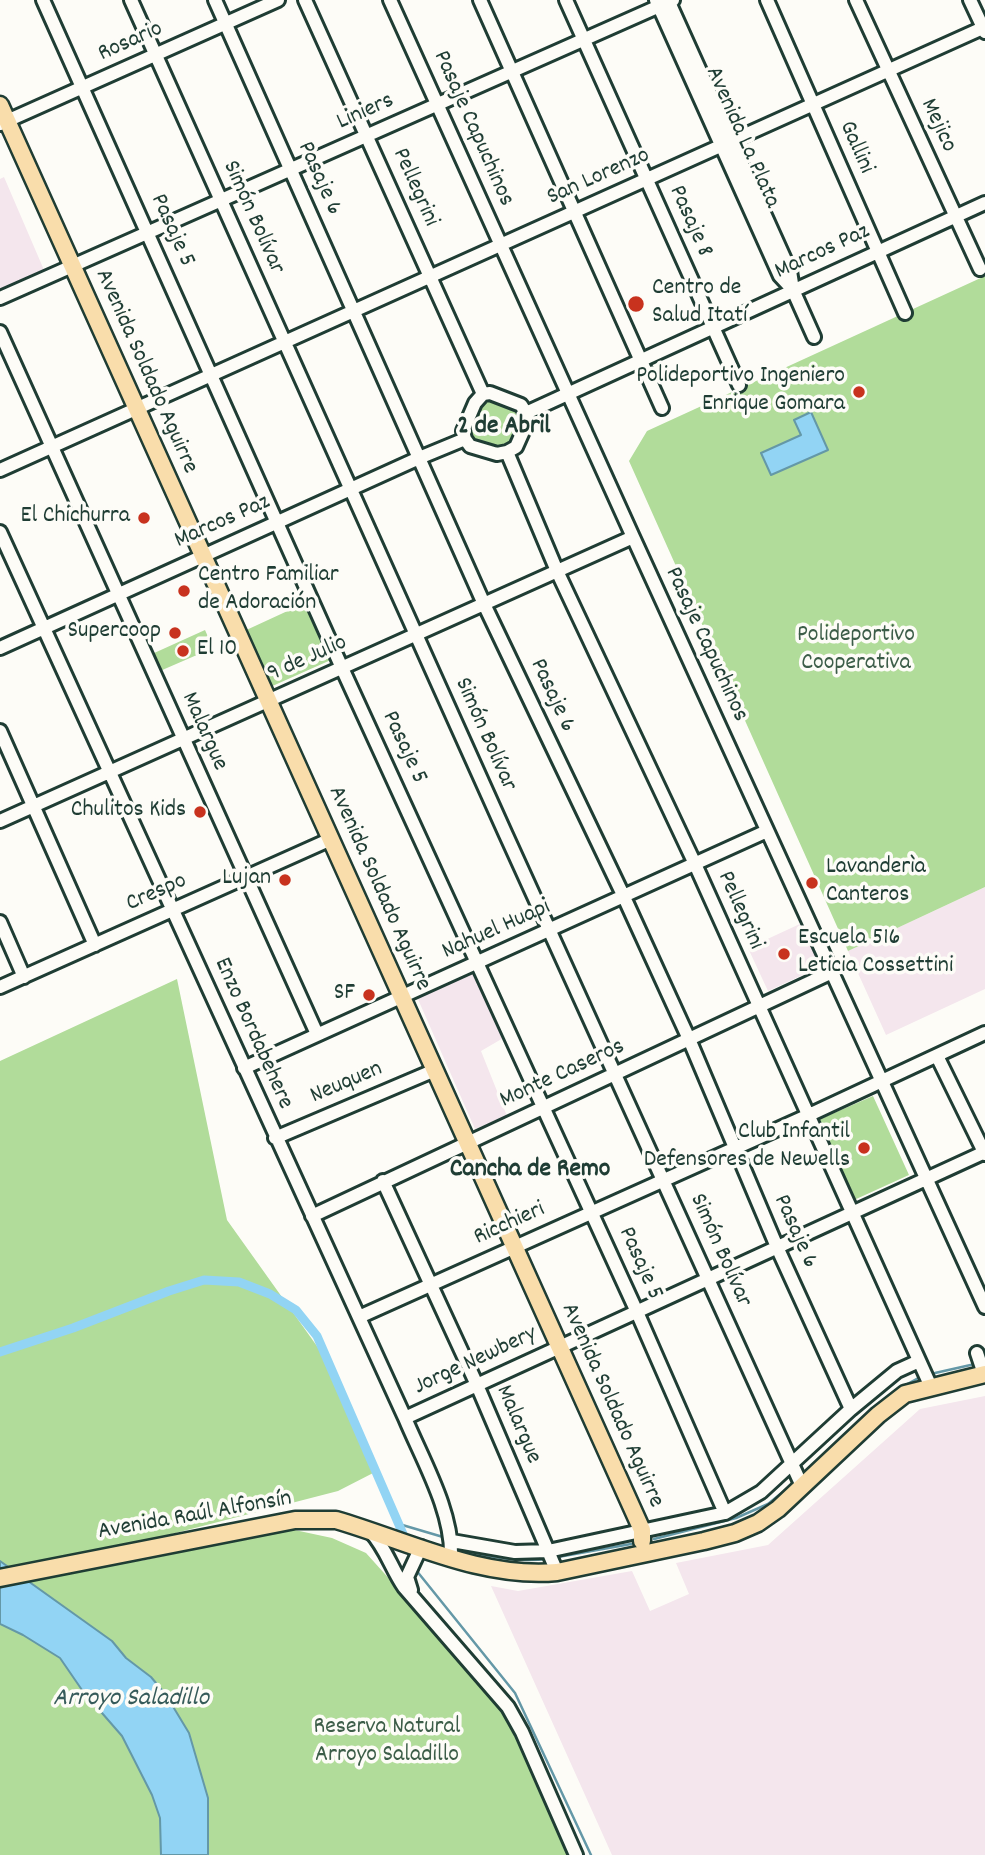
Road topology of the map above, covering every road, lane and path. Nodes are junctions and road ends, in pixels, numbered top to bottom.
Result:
1 (43, 0) edge
2 (131, 0) edge
3 (215, 0) edge
4 (278, 0) edge
5 (306, 0) edge
6 (390, 0) edge
7 (480, 0) edge
8 (566, 0) edge
9 (767, 0) edge
10 (856, 0) edge
11 (970, 0) edge
12 (665, 2) edge
13 (226, 23) junction
14 (984, 29) edge
15 (584, 39) junction
16 (156, 54) junction
17 (888, 71) junction
18 (511, 72) junction
19 (83, 87) junction
20 (437, 104) junction
21 (0, 105) edge
22 (813, 105) junction
23 (2, 124) edge
24 (367, 136) junction
25 (727, 144) junction
26 (291, 169) junction
27 (647, 179) junction
28 (221, 200) junction
29 (985, 203) edge
30 (573, 213) junction
31 (956, 216) junction
32 (148, 233) junction
33 (501, 245) junction
34 (878, 251) junction
35 (68, 268) junction
36 (980, 269) dead end
37 (430, 277) junction
38 (793, 290) junction
39 (0, 298) edge
40 (354, 312) junction
41 (905, 313) dead end
42 (713, 327) junction
43 (0, 332) edge
44 (814, 337) dead end
45 (285, 342) junction
46 (639, 361) junction
47 (212, 375) junction
48 (739, 385) dead end
49 (568, 393) junction
50 (483, 394) junction
51 (662, 408) dead end
52 (133, 411) junction
53 (526, 413) junction
54 (465, 439) junction
55 (52, 447) junction
56 (508, 452) junction
57 (419, 458) junction
58 (0, 470) edge
59 (352, 488) junction
60 (277, 522) junction
61 (0, 532) edge
62 (633, 537) junction
63 (199, 557) junction
64 (557, 571) junction
65 (118, 594) junction
66 (484, 604) junction
67 (44, 628) junction
68 (415, 635) junction
69 (0, 648) edge
70 (342, 668) junction
71 (264, 703) junction
72 (0, 731) edge
73 (184, 739) junction
74 (110, 772) junction
75 (33, 806) junction
76 (0, 821) edge
77 (767, 831) junction
78 (327, 841) junction
79 (695, 864) junction
80 (246, 877) junction
81 (624, 897) junction
82 (173, 910) junction
83 (0, 922) edge
84 (550, 930) junction
85 (95, 945) junction
86 (479, 962) junction
87 (832, 972) junction
88 (24, 976) junction
89 (0, 988) edge
90 (398, 999) junction
91 (760, 1006) junction
92 (985, 1033) edge
93 (317, 1034) junction
94 (689, 1039) junction
95 (937, 1056) junction
96 (244, 1068) junction
97 (431, 1072) junction
98 (615, 1074) junction
99 (882, 1082) junction
100 (545, 1107) junction
101 (809, 1115) junction
102 (275, 1138) junction
103 (464, 1145) junction
104 (735, 1148) junction
105 (985, 1153) edge
106 (926, 1179) junction
107 (663, 1180) junction
108 (383, 1181) junction
109 (592, 1212) junction
110 (853, 1212) junction
111 (312, 1216) junction
112 (777, 1247) junction
113 (510, 1248) junction
114 (708, 1279) junction
115 (431, 1284) junction
116 (985, 1307) edge
117 (637, 1312) junction
118 (359, 1317) junction
119 (556, 1349) junction
120 (919, 1361) junction
121 (981, 1365) edge
122 (477, 1385) junction
123 (931, 1387) junction
124 (851, 1409) junction
125 (405, 1418) junction
126 (791, 1462) junction
127 (802, 1486) junction
128 (725, 1513) junction
129 (368, 1530) junction
130 (641, 1539) junction
131 (414, 1545) junction
132 (452, 1549) junction
133 (548, 1550) junction
134 (389, 1559) junction
135 (556, 1572) junction
136 (0, 1578) edge
137 (414, 1596) junction
138 (576, 1855) edge

1 - 19 street, Pasaje 5
2 - 16 street, Simón Bolívar
3 - 13 street, Pasaje 6
4 - 13 street, Rosario
5 - 24 street, Pellegrini
6 - 20 street, Pasaje Capuchinos
7 - 18 street
8 - 15 street, Pasaje 8
9 - 22 street, Gallini
10 - 17 street, Mejico
11 - 14 street
12 - 15 street, Liniers
12 - 25 street, Avenida La Plata
13 - 16 street, Rosario
13 - 26 street, Pasaje 6
14 - 17 street, San Lorenzo
15 - 18 street, Liniers
15 - 27 street, Pasaje 8
16 - 19 street, Rosario
16 - 28 street, Simón Bolívar
17 - 22 street, San Lorenzo
17 - 31 street, Mejico
18 - 20 street, Liniers
18 - 30 street
19 - 23 street, Rosario
19 - 32 street, Pasaje 5
20 - 24 street, Liniers
20 - 33 street, Pasaje Capuchinos
21 - 23 main road, Avenida Soldado Aguirre
22 - 25 street, San Lorenzo
22 - 34 street, Gallini
23 - 35 main road, Avenida Soldado Aguirre
24 - 26 street, Liniers
24 - 37 street, Pellegrini
25 - 27 street, San Lorenzo
25 - 38 street, Avenida La Plata
26 - 28 street, Liniers
26 - 40 street, Pasaje 6
27 - 30 street, San Lorenzo
27 - 42 street, Pasaje 8
28 - 32 street, Liniers
28 - 45 street, Simón Bolívar
29 - 31 street, Marcos Paz
30 - 33 street, San Lorenzo
30 - 46 street
31 - 34 street, Marcos Paz
31 - 36 street, Mejico
32 - 35 street, Liniers
32 - 47 street, Pasaje 5
33 - 37 street, San Lorenzo
33 - 49 street, Pasaje Capuchinos
34 - 38 street, Marcos Paz
34 - 41 street, Gallini
35 - 39 street, Liniers
35 - 52 main road, Avenida Soldado Aguirre
37 - 40 street, San Lorenzo
37 - 50 street, Pellegrini
38 - 42 street, Marcos Paz
38 - 44 street, Avenida La Plata
40 - 45 street, San Lorenzo
40 - 57 street, Pasaje 6
42 - 46 street, Marcos Paz
42 - 48 street, Pasaje 8
43 - 55 street, Malargue
45 - 47 street, San Lorenzo
45 - 59 street, Simón Bolívar
46 - 49 street, Marcos Paz
46 - 51 street
47 - 52 street, San Lorenzo
47 - 60 street, Pasaje 5
49 - 53 street, Marcos Paz
49 - 62 street, Pasaje Capuchinos
50 - 53 street
50 - 54 street
52 - 55 street, San Lorenzo
52 - 63 main road, Avenida Soldado Aguirre
53 - 56 street
54 - 56 street
54 - 57 street, Marcos Paz
55 - 58 street, San Lorenzo
55 - 65 street, Malargue
56 - 64 street, Pellegrini
57 - 59 street, Marcos Paz
57 - 66 street, Pasaje 6
59 - 60 street, Marcos Paz
59 - 68 street, Simón Bolívar
60 - 63 street, Marcos Paz
60 - 70 street, Pasaje 5
61 - 67 street, Enzo Bordabehere
62 - 64 street, 9 de Julio
62 - 77 street, Pasaje Capuchinos
63 - 65 street, Marcos Paz
63 - 71 main road, Avenida Soldado Aguirre
64 - 66 street, 9 de Julio
64 - 79 street, Pellegrini
65 - 67 street, Marcos Paz
65 - 73 street, Malargue
66 - 68 street, 9 de Julio
66 - 81 street, Pasaje 6
67 - 69 street, Marcos Paz
67 - 74 street, Enzo Bordabehere
68 - 70 street, 9 de Julio
68 - 84 street, Simón Bolívar
70 - 71 street, 9 de Julio
70 - 86 street, Pasaje 5
71 - 73 street, 9 de Julio
71 - 78 main road, Avenida Soldado Aguirre
72 - 75 street
73 - 74 street, 9 de Julio
73 - 80 street, Malargue
74 - 75 street, 9 de Julio
74 - 82 street, Enzo Bordabehere
75 - 76 street, 9 de Julio
75 - 85 street
77 - 79 street, Nahuel Huapi
77 - 87 street, Pasaje Capuchinos
78 - 80 street, Crespo
78 - 90 main road, Avenida Soldado Aguirre
79 - 81 street, Nahuel Huapi
79 - 91 street, Pellegrini
80 - 82 street, Crespo
80 - 93 street, Malargue
81 - 84 street, Nahuel Huapi
81 - 94 street, Pasaje 6
82 - 85 street, Crespo
82 - 96 street, Enzo Bordabehere
83 - 88 street
84 - 86 street, Nahuel Huapi
84 - 98 street, Simón Bolívar
85 - 88 street, Crespo
86 - 90 street, Nahuel Huapi
86 - 100 street, Pasaje 5
87 - 91 street, Monte Caseros
87 - 99 street, Pasaje Capuchinos
88 - 89 street, Crespo
90 - 93 street, Nahuel Huapi
90 - 97 main road, Avenida Soldado Aguirre
91 - 94 street, Monte Caseros
91 - 101 street, Pellegrini
92 - 95 street, Ricchieri
93 - 96 street, Nahuel Huapi
94 - 98 street, Monte Caseros
94 - 104 street, Pasaje 6
95 - 99 street, Ricchieri
95 - 105 street
96 - 102 street, Enzo Bordabehere
97 - 102 street, Neuquen
97 - 103 main road, Avenida Soldado Aguirre
98 - 100 street, Monte Caseros
98 - 107 street, Simón Bolívar
99 - 101 street, Ricchieri
99 - 106 street, Pasaje Capuchinos
100 - 103 street, Monte Caseros
100 - 109 street, Pasaje 5
101 - 104 street, Ricchieri
101 - 110 street, Pellegrini
102 - 111 street, Enzo Bordabehere
103 - 108 street, Monte Caseros
103 - 113 main road, Avenida Soldado Aguirre
104 - 107 street, Ricchieri
104 - 112 street, Pasaje 6
105 - 106 street, Jorge Newbery
106 - 110 street, Jorge Newbery
106 - 116 street, Pasaje Capuchinos
107 - 109 street, Ricchieri
107 - 114 street, Simón Bolívar
108 - 111 street, Monte Caseros
108 - 115 street, Malargue
109 - 113 street, Ricchieri
109 - 117 street, Pasaje 5
110 - 112 street, Jorge Newbery
110 - 120 street, Pellegrini
111 - 118 street, Enzo Bordabehere
112 - 114 street, Jorge Newbery
112 - 124 street, Pasaje 6
113 - 115 street, Ricchieri
113 - 119 main road, Avenida Soldado Aguirre
114 - 117 street, Jorge Newbery
114 - 126 street, Simón Bolívar
115 - 118 street, Ricchieri
115 - 122 street, Malargue
117 - 119 street, Jorge Newbery
117 - 128 street, Pasaje 5
118 - 125 street, Enzo Bordabehere
119 - 122 street, Jorge Newbery
119 - 130 main road, Avenida Soldado Aguirre
120 - 123 street, Pellegrini
120 - 124 street
121 - 123 main road, Avenida Raúl Alfonsín
122 - 125 street, Jorge Newbery
122 - 133 street, Malargue
123 - 127 main road, Avenida Raúl Alfonsín
124 - 126 street
125 - 132 street, Enzo Bordabehere
126 - 127 street, Simón Bolívar
126 - 128 street
127 - 130 main road, Avenida Raúl Alfonsín
128 - 130 street
129 - 131 main road, Avenida Raúl Alfonsín
129 - 134 street
129 - 136 main road, Avenida Raúl Alfonsín
130 - 133 street
130 - 135 main road, Avenida Raúl Alfonsín
131 - 132 main road, Avenida Raúl Alfonsín
131 - 134 street
131 - 137 street
132 - 133 street
132 - 135 main road, Avenida Raúl Alfonsín
133 - 135 street, Malargue
134 - 137 street
137 - 138 street

